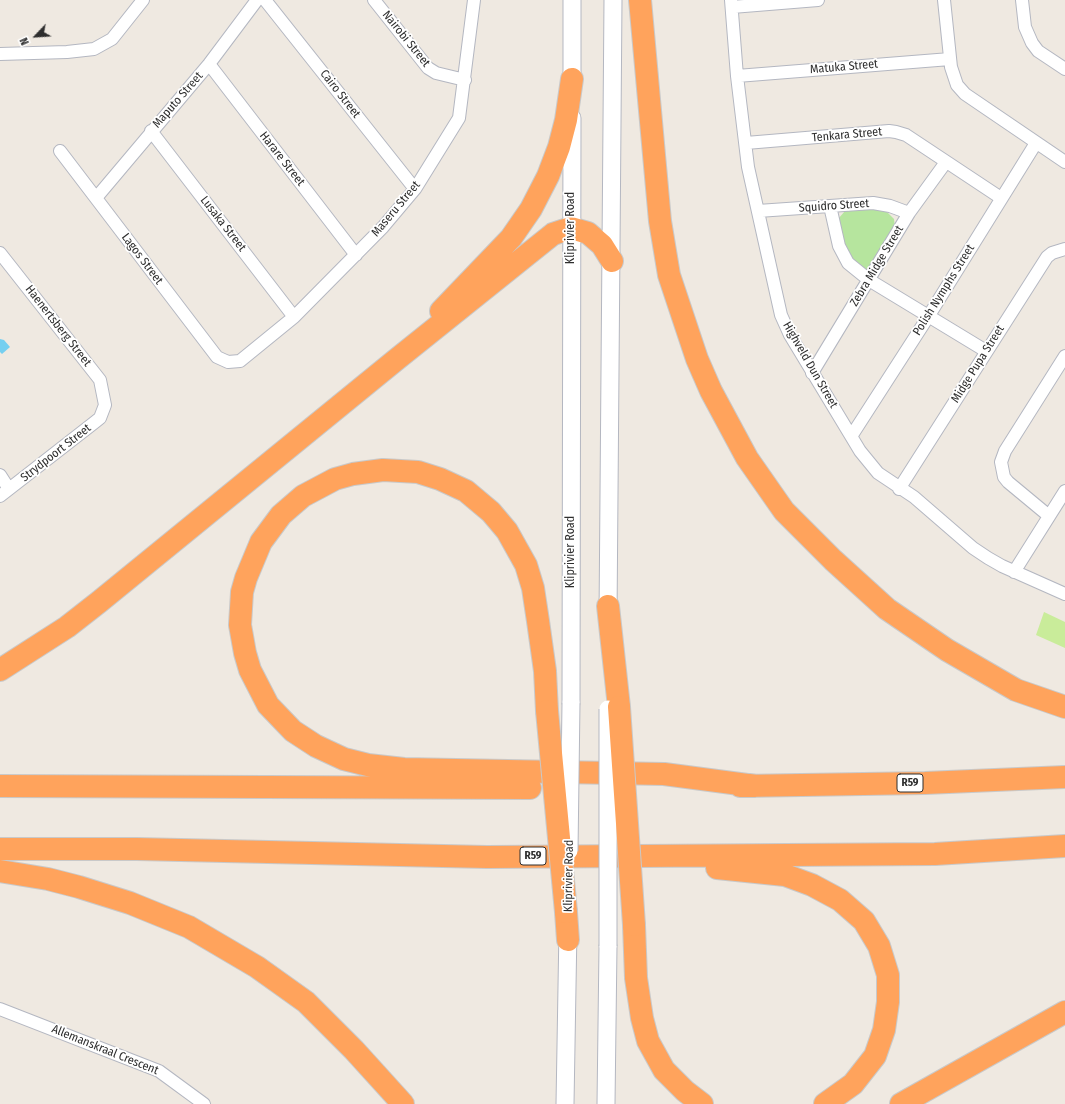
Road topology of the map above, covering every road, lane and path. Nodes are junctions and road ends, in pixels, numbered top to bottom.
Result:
1 (143, 0) edge
2 (257, 0) edge
3 (265, 0) edge
4 (374, 0) edge
5 (474, 0) edge
6 (572, 0) edge
7 (613, 0) edge
8 (640, 0) edge
9 (818, 0) edge
10 (944, 0) edge
11 (1022, 0) edge
12 (731, 3) edge
13 (0, 54) edge
14 (950, 59) junction
15 (209, 64) junction
16 (1065, 69) edge
17 (737, 76) junction
18 (572, 79) junction
19 (465, 80) junction
20 (151, 131) junction
21 (746, 143) junction
22 (1036, 143) junction
23 (60, 151) dead end
24 (946, 162) junction
25 (1065, 162) edge
26 (415, 189) junction
27 (96, 198) junction
28 (1001, 198) junction
29 (830, 206) junction
30 (758, 211) junction
31 (909, 213) junction
32 (571, 228) junction
33 (1065, 249) edge
34 (0, 253) edge
35 (356, 255) junction
36 (612, 260) junction
37 (869, 280) junction
38 (294, 317) junction
39 (928, 317) junction
40 (986, 351) junction
41 (1065, 356) edge
42 (397, 359) junction
43 (228, 362) joint
44 (812, 373) junction
45 (105, 405) joint
46 (852, 435) junction
47 (0, 475) edge
48 (899, 489) junction
49 (1065, 492) edge
50 (5, 493) edge
51 (1056, 512) edge
52 (1014, 572) junction
53 (1065, 594) edge
54 (608, 606) joint
55 (0, 670) edge
56 (613, 708) junction
57 (1065, 708) edge
58 (1065, 777) edge
59 (0, 786) edge
60 (755, 786) junction
61 (1065, 846) edge
62 (0, 849) edge
63 (416, 856) junction
64 (0, 871) edge
65 (567, 913) junction
66 (568, 940) joint
67 (0, 1009) edge
68 (1065, 1012) edge
69 (204, 1104) edge
70 (403, 1104) edge
71 (565, 1104) edge
72 (606, 1104) edge
73 (702, 1104) edge
74 (825, 1104) edge
75 (901, 1104) edge

1 - 13 street
2 - 15 street, Maputo Street
3 - 26 street, Cairo Street
4 - 19 street, Nairobi Street
5 - 19 street, Maseru Street
6 - 18 main road, Kliprivier Road
7 - 36 main road
8 - 57 highway
9 - 12 street
10 - 14 street
11 - 16 street
12 - 17 street, Highveld Dun Street
14 - 17 street, Matuka Street
14 - 22 street
15 - 20 street, Maputo Street
15 - 35 street, Harare Street
17 - 21 street, Highveld Dun Street
18 - 32 main road, Kliprivier Road
18 - 42 highway
19 - 26 street, Maseru Street
20 - 27 street, Maputo Street
20 - 38 street, Lusaka Street
21 - 24 street, Tenkara Street
21 - 30 street, Highveld Dun Street
22 - 25 street
22 - 28 street, Polish Nymphs Street
23 - 27 street, Lagos Street
24 - 28 street, Tenkara Street
24 - 31 street, Zebra Midge Street
26 - 35 street, Maseru Street
27 - 43 street, Lagos Street
28 - 39 street, Polish Nymphs Street
29 - 30 street, Squidro Street
29 - 31 street, Squidro Street
29 - 37 street
30 - 44 street, Highveld Dun Street
31 - 37 street, Zebra Midge Street
32 - 36 highway
32 - 42 highway
32 - 65 main road, Kliprivier Road, bridge
33 - 40 street, Midge Pupa Street
34 - 45 street, Haenertsberg Street
35 - 38 street, Maseru Street
36 - 54 main road
37 - 39 street
37 - 44 street, Zebra Midge Street
38 - 43 street, Maseru Street
39 - 40 street
39 - 46 street, Polish Nymphs Street
40 - 48 street, Midge Pupa Street
41 - 51 street
42 - 55 highway
44 - 46 street, Highveld Dun Street
45 - 50 street, Strydpoort Street
46 - 48 street, Highveld Dun Street
47 - 50 street
48 - 52 street, Highveld Dun Street
49 - 51 street
51 - 52 street
52 - 53 street, Highveld Dun Street
54 - 56 highway
56 - 72 main road, bridge
56 - 73 highway, bridge
58 - 60 highway, R59
59 - 60 highway, R59
60 - 65 highway, bridge
61 - 63 highway, R59
62 - 63 highway, R59
63 - 74 highway
64 - 70 highway
65 - 66 highway
66 - 71 main road
67 - 69 street, Allemanskraal Crescent
68 - 75 highway

